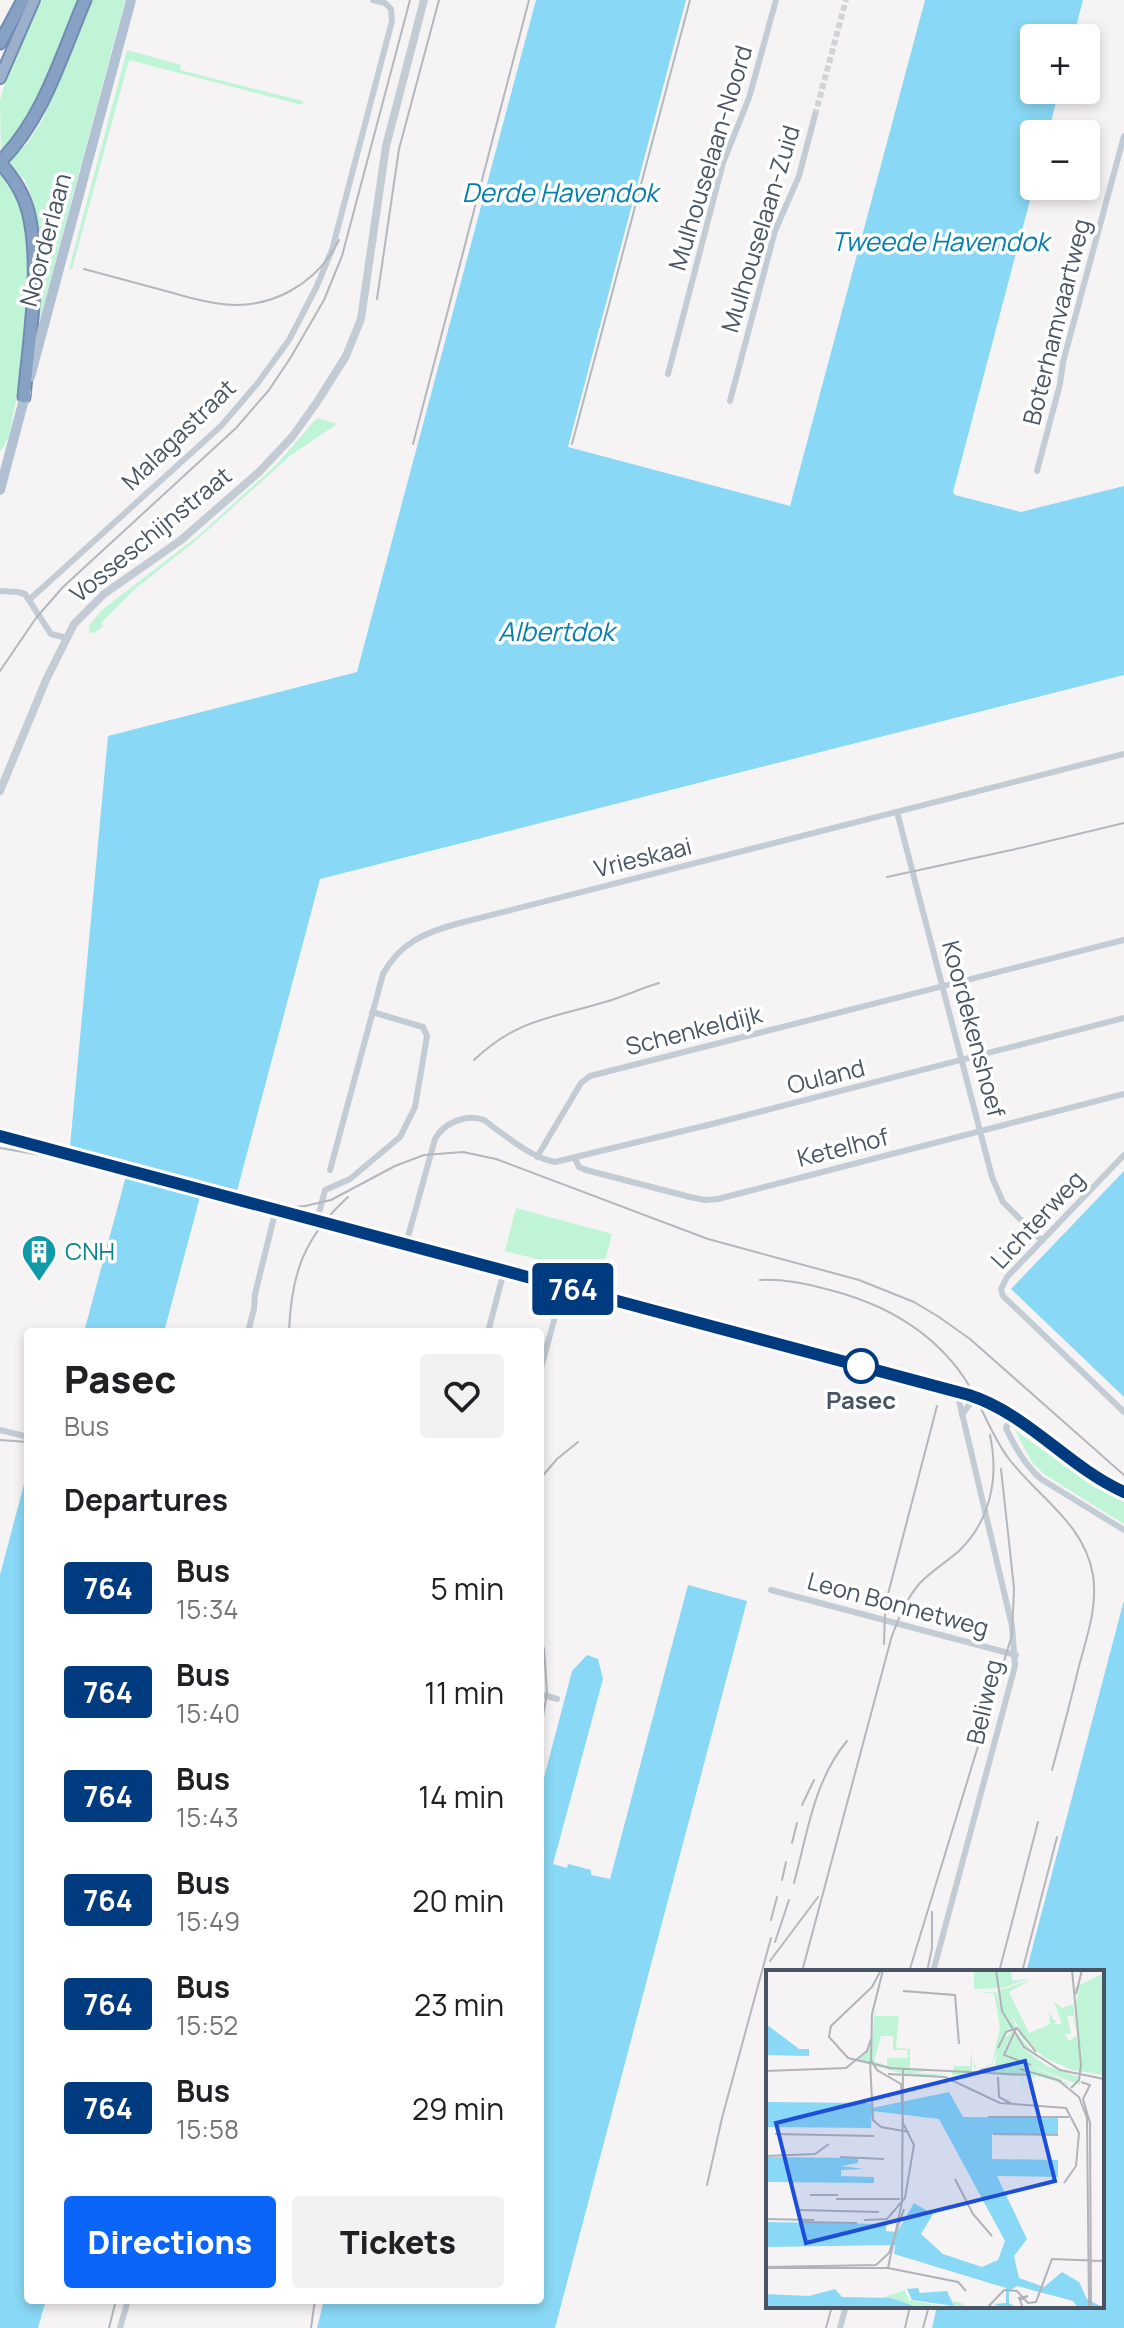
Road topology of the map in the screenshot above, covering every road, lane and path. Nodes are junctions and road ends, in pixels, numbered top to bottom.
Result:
1 (21, 0) edge
2 (34, 0) edge
3 (85, 0) edge
4 (131, 0) edge
5 (373, 0) edge
6 (424, 0) edge
7 (776, 0) edge
8 (0, 28) edge
9 (0, 43) edge
10 (0, 78) edge
11 (815, 115) tunnel mouth
12 (1124, 136) edge
13 (2, 165) edge
14 (668, 374) dead end
15 (24, 397) junction
16 (730, 401) dead end
17 (12, 445) junction
18 (0, 455) edge
19 (1037, 471) dead end
20 (0, 487) edge
21 (0, 591) edge
22 (29, 600) junction
23 (67, 638) junction
24 (1124, 754) edge
25 (0, 791) edge
26 (897, 812) junction
27 (1124, 940) edge
28 (942, 986) junction
29 (372, 1012) junction
30 (1124, 1018) edge
31 (962, 1060) junction
32 (1124, 1094) edge
33 (980, 1131) junction
34 (0, 1136) edge
35 (1124, 1155) edge
36 (537, 1157) junction
37 (575, 1159) junction
38 (330, 1170) dead end
39 (276, 1209) junction
40 (317, 1221) junction
41 (1042, 1241) junction
42 (406, 1244) junction
43 (504, 1271) junction
44 (563, 1287) junction
45 (249, 1328) edge
46 (489, 1328) edge
47 (544, 1357) edge
48 (957, 1392) junction
49 (979, 1398) junction
50 (1124, 1412) edge
51 (962, 1415) junction
52 (1012, 1415) junction
53 (0, 1430) edge
54 (24, 1436) edge
55 (1124, 1492) edge
56 (1124, 1530) edge
57 (771, 1590) dead end
58 (1016, 1655) junction
59 (544, 1695) edge
60 (557, 1699) dead end
61 (934, 1970) edge
62 (127, 2304) edge
63 (845, 2308) edge
64 (120, 2328) edge
65 (840, 2328) edge

1 - 8 highway
1 - 9 highway
2 - 10 highway
3 - 13 highway
4 - 15 main road, Noorderlaan
5 - 22 street, Malagastraat
6 - 23 street, Vosseschijnstraat
7 - 14 street, Mulhouselaan-Noord
11 - 16 street, Mulhouselaan-Zuid
12 - 19 street, Boterhamvaartweg
13 - 15 highway
15 - 17 main road, Noorderlaan
17 - 18 main road
17 - 20 main road, Noorderlaan
21 - 22 street
22 - 23 street
23 - 25 street, Vosseschijnstraat
24 - 26 street, Vrieskaai
26 - 28 street, Koordekenshoef
26 - 29 street, Vrieskaai
27 - 28 street, Schenkeldijk
28 - 31 street, Koordekenshoef
28 - 36 street, Schenkeldijk
29 - 38 street, Vrieskaai
29 - 40 street
30 - 31 street, Ouland
31 - 33 street, Koordekenshoef
31 - 37 street, Ouland
32 - 33 street, Ketelhof
33 - 37 street, Ketelhof
33 - 41 street, Koordekenshoef
34 - 39 main road
35 - 41 street, Lichterweg
36 - 37 street, Ouland
36 - 42 street
39 - 40 main road
39 - 45 street
40 - 42 main road
41 - 50 street, Lichterweg
42 - 43 main road
43 - 44 main road
43 - 46 street
44 - 47 street
44 - 48 main road
48 - 49 main road
48 - 51 street, Beliweg
49 - 51 street
49 - 52 main road
51 - 58 street, Beliweg
52 - 55 main road
52 - 56 street
53 - 54 street
57 - 58 street, Leon Bonnetweg
58 - 61 street, Beliweg
59 - 60 street
62 - 64 street
63 - 65 street

